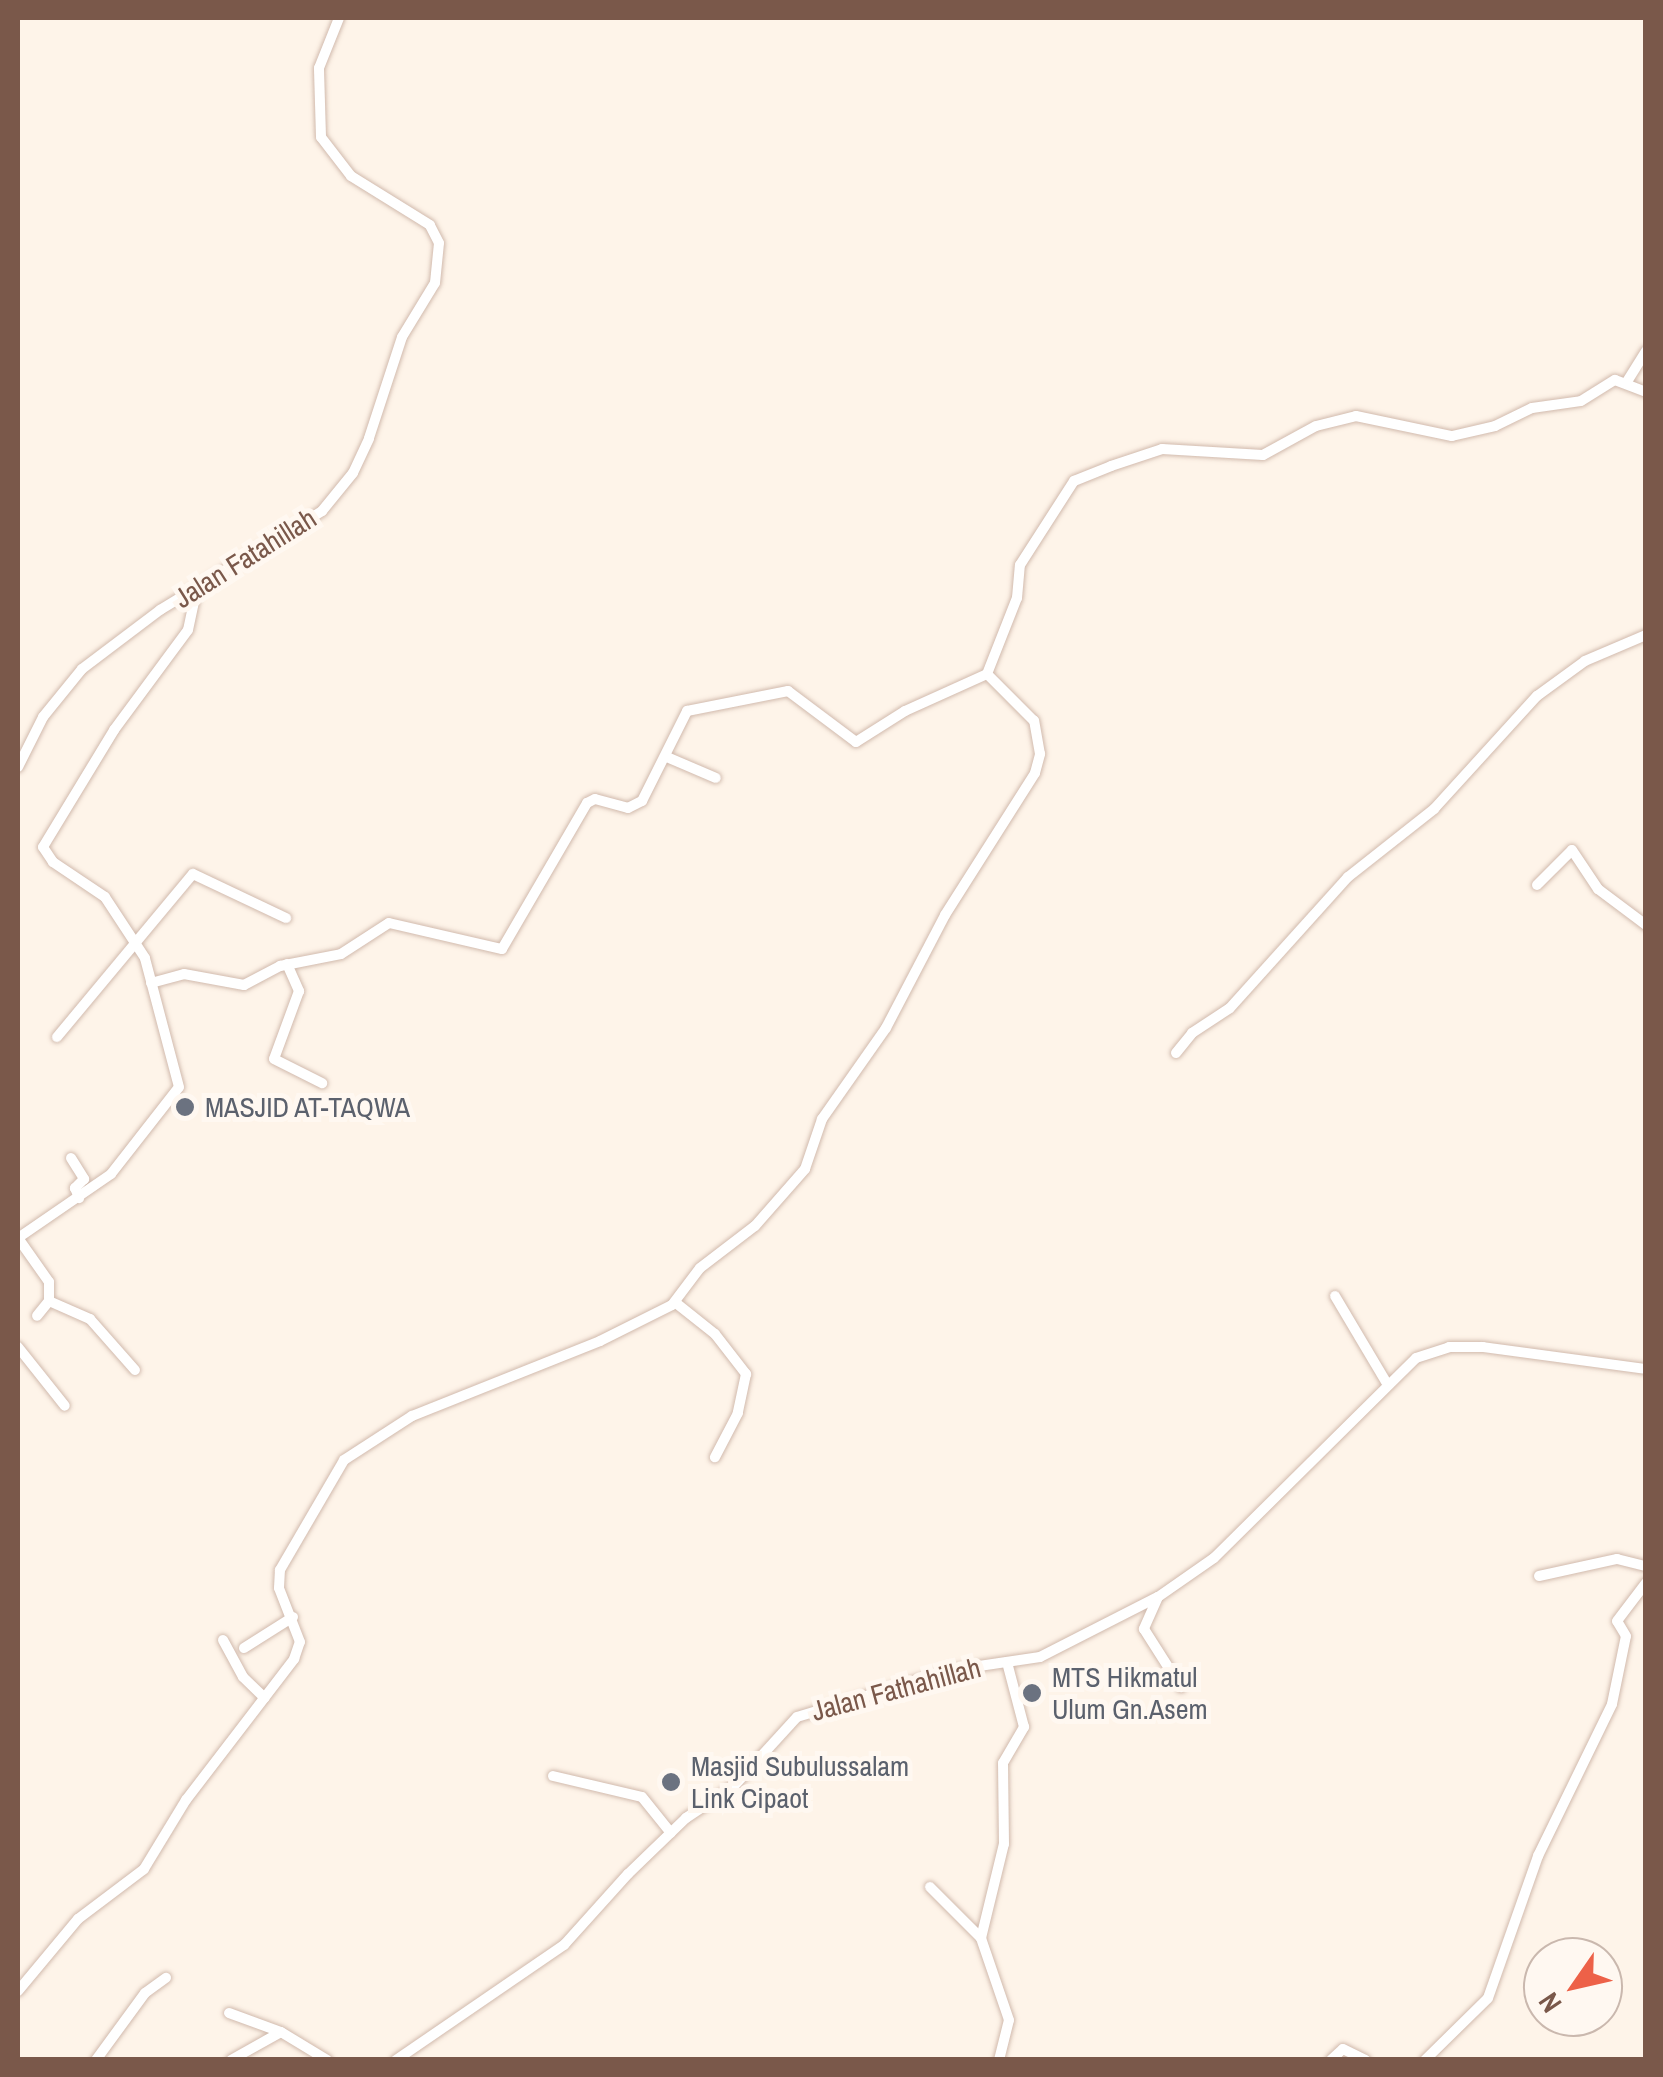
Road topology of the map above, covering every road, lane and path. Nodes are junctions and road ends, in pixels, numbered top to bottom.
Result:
1 (339, 18) edge
2 (1646, 352) edge
3 (1628, 380) junction
4 (1646, 392) edge
5 (196, 592) junction
6 (1646, 634) edge
7 (987, 674) junction
8 (666, 757) junction
9 (18, 767) edge
10 (716, 778) dead end
11 (1537, 885) dead end
12 (286, 918) dead end
13 (1646, 925) edge
14 (136, 949) junction
15 (287, 964) junction
16 (150, 983) junction
17 (57, 1036) dead end
18 (1176, 1053) dead end
19 (322, 1083) dead end
20 (70, 1158) dead end
21 (79, 1198) junction
22 (18, 1238) edge
23 (1335, 1296) dead end
24 (49, 1301) junction
25 (676, 1303) junction
26 (38, 1316) dead end
27 (18, 1346) edge
28 (1646, 1369) edge
29 (135, 1370) dead end
30 (1386, 1382) junction
31 (65, 1406) dead end
32 (716, 1457) dead end
33 (1646, 1566) edge
34 (1539, 1576) dead end
35 (1646, 1583) edge
36 (1158, 1598) junction
37 (292, 1616) junction
38 (223, 1640) dead end
39 (244, 1648) dead end
40 (1008, 1662) junction
41 (1181, 1687) dead end
42 (264, 1698) junction
43 (554, 1776) dead end
44 (671, 1833) junction
45 (930, 1887) dead end
46 (981, 1938) junction
47 (166, 1978) dead end
48 (18, 1991) edge
49 (228, 2013) dead end
50 (280, 2032) junction
51 (1364, 2059) edge
52 (96, 2060) edge
53 (231, 2060) edge
54 (328, 2060) edge
55 (396, 2060) edge
56 (998, 2060) edge
57 (1331, 2060) edge
58 (1425, 2060) edge

1 - 5 street, Jalan Fatahillah
2 - 3 street
3 - 4 street
3 - 7 street
5 - 9 street, Jalan Fatahillah
5 - 14 street
6 - 18 street
7 - 8 street
7 - 25 street
8 - 10 street
8 - 15 street
11 - 13 street
12 - 14 street
14 - 16 street
14 - 17 street
15 - 16 street
15 - 19 street
16 - 21 street
20 - 21 street
21 - 22 street
22 - 24 street
23 - 30 street
24 - 26 street
24 - 29 street
25 - 32 street
25 - 37 street
27 - 31 street
28 - 30 street, Jalan Fathahillah
30 - 36 street, Jalan Fathahillah
33 - 34 street
35 - 58 street
36 - 40 street, Jalan Fathahillah
36 - 41 street
37 - 39 street
37 - 42 street
38 - 42 street
40 - 44 street, Jalan Fathahillah
40 - 46 street
42 - 48 street
43 - 44 street
44 - 55 street, Jalan Fathahillah
45 - 46 street
46 - 56 street
47 - 52 street
49 - 50 street
50 - 53 street
50 - 54 street
51 - 57 street

